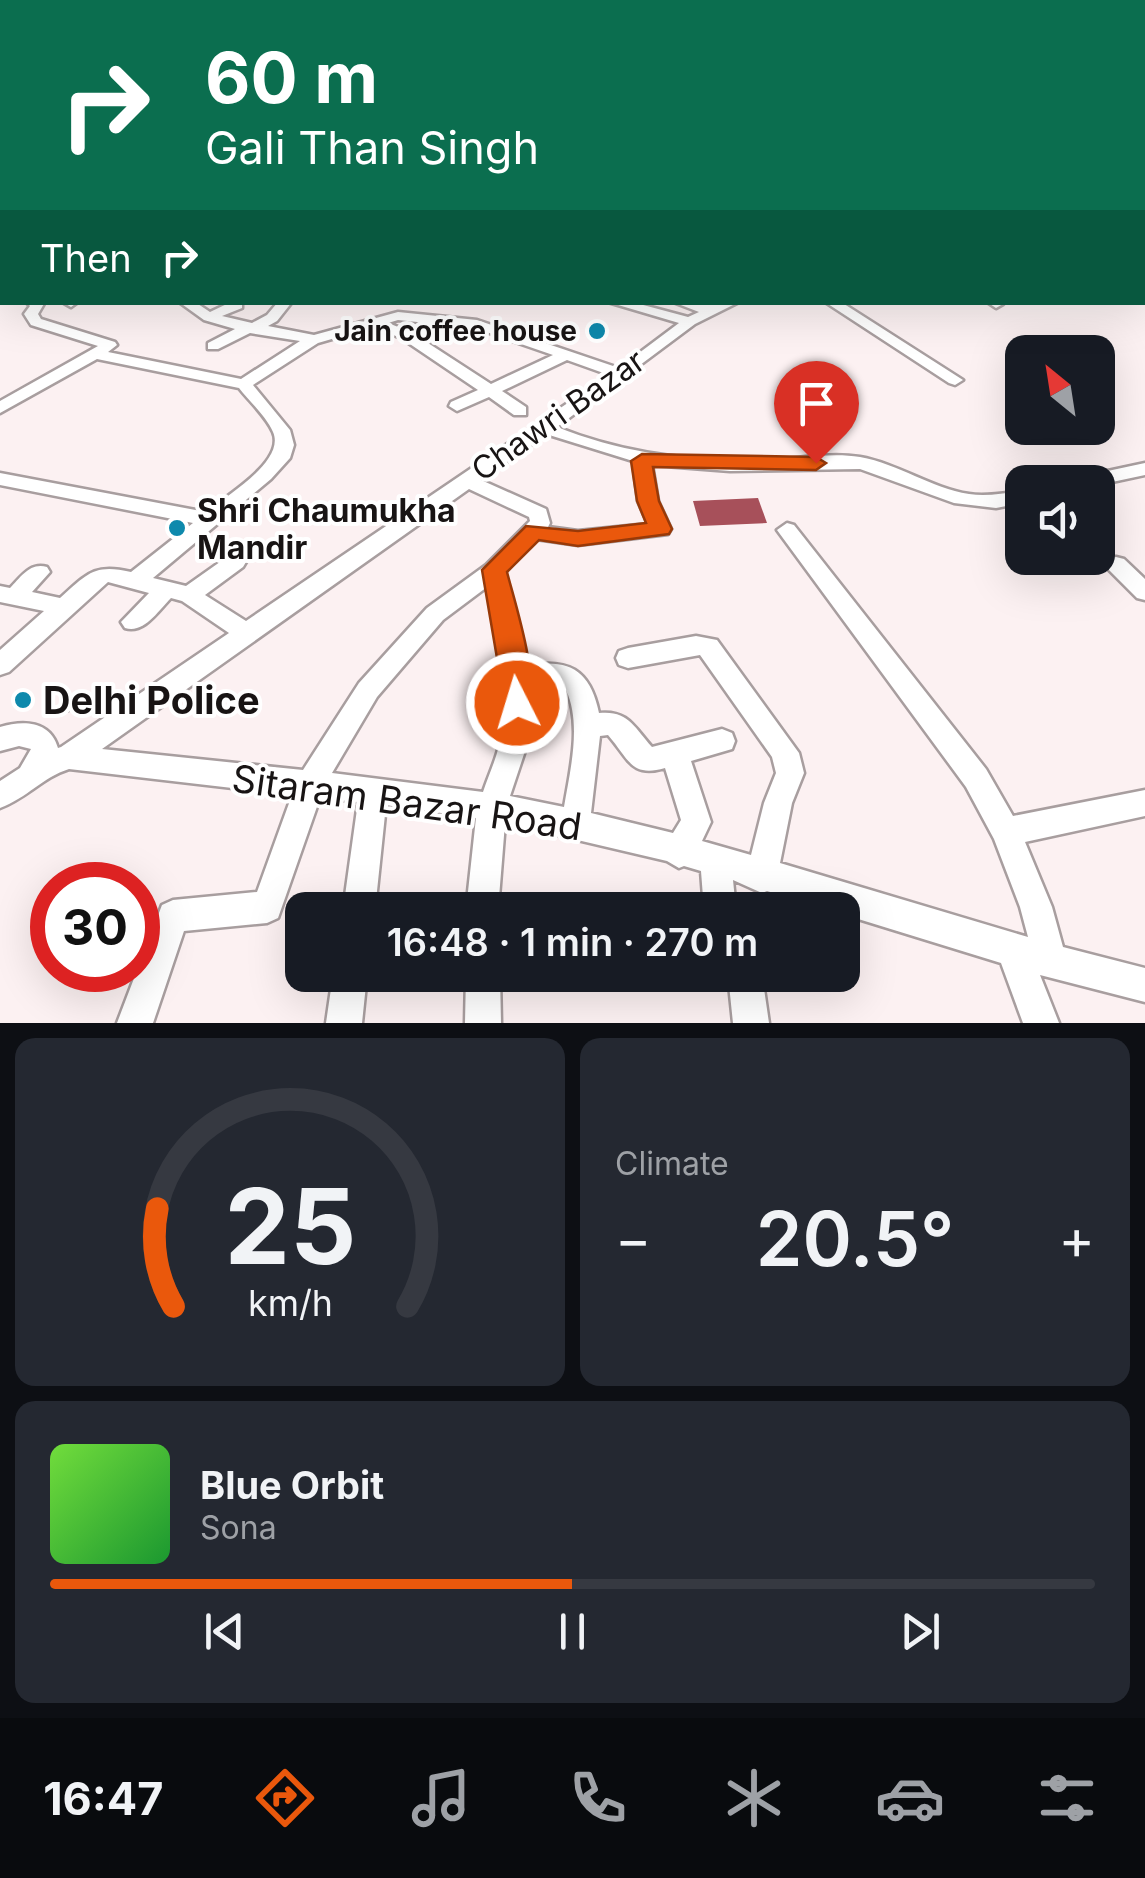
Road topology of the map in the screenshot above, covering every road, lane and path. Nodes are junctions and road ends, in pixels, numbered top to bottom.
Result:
1 (39, 305) edge
2 (228, 305) edge
3 (283, 305) edge
4 (414, 305) edge
5 (635, 305) edge
6 (836, 305) edge
7 (189, 306) edge
8 (710, 306) edge
9 (684, 312) edge
10 (398, 316) junction
11 (208, 317) junction
12 (372, 323) junction
13 (250, 328) junction
14 (314, 339) junction
15 (213, 346) dead end
16 (95, 354) junction
17 (566, 355) junction
18 (621, 374) junction
19 (955, 380) dead end
20 (244, 384) junction
21 (490, 391) junction
22 (457, 406) dead end
23 (0, 408) edge
24 (520, 410) dead end
25 (543, 427) junction
26 (642, 461) junction
27 (1145, 468) edge
28 (1115, 475) edge
29 (1, 480) edge
30 (464, 480) junction
31 (1005, 499) edge
32 (208, 519) junction
33 (787, 530) dead end
34 (534, 532) junction
35 (235, 562) dead end
36 (1116, 564) dead end
37 (494, 570) junction
38 (40, 572) dead end
39 (135, 580) junction
40 (178, 591) junction
41 (1145, 592) edge
42 (7, 596) edge
43 (64, 607) junction
44 (134, 622) dead end
45 (246, 633) junction
46 (628, 658) dead end
47 (0, 666) edge
48 (515, 678) junction
49 (50, 707) dead end
50 (86, 716) dead end
51 (587, 726) junction
52 (4, 733) edge
53 (722, 741) dead end
54 (675, 755) junction
55 (69, 757) junction
56 (39, 766) junction
57 (311, 783) junction
58 (373, 794) junction
59 (0, 795) edge
60 (1145, 803) edge
61 (492, 806) junction
62 (574, 823) junction
63 (1006, 832) junction
64 (680, 854) junction
65 (716, 864) junction
66 (762, 877) junction
67 (360, 892) edge
68 (484, 892) edge
69 (718, 892) edge
70 (1014, 952) junction
71 (1051, 963) junction
72 (1145, 985) edge
73 (348, 992) edge
74 (482, 992) edge
75 (748, 992) edge
76 (135, 1023) edge
77 (344, 1023) edge
78 (483, 1023) edge
79 (751, 1023) edge
80 (1041, 1023) edge

1 - 16 street
2 - 11 street
3 - 13 street
4 - 10 street
5 - 9 street
6 - 19 street
7 - 11 street
8 - 9 street, Chawri Bazar
9 - 18 street, Chawri Bazar
10 - 12 street
10 - 17 street
11 - 13 street
12 - 14 street
12 - 21 street
13 - 14 street
13 - 15 street
14 - 20 street
16 - 20 street
16 - 23 street
17 - 18 street
17 - 21 street
18 - 25 street, Chawri Bazar
20 - 32 street
21 - 22 street
21 - 24 street
25 - 26 street
25 - 30 street, Chawri Bazar
26 - 31 street
26 - 34 street
27 - 28 street
29 - 32 street
30 - 34 street
30 - 45 street, Chawri Bazar
32 - 39 street
33 - 63 street
34 - 37 street
35 - 40 street
36 - 41 street
37 - 48 street
37 - 57 street
38 - 42 street
39 - 40 street
39 - 43 street
40 - 44 street
40 - 45 street
42 - 43 street
43 - 47 street
45 - 55 street, Chawri Bazar
46 - 66 street
48 - 51 street
48 - 61 street
49 - 50 path
51 - 54 street
51 - 62 street
52 - 56 street
53 - 54 street
54 - 64 street
55 - 56 street, Chawri Bazar
55 - 57 street, Sitaram Bazar Road
56 - 59 street, Chawri Bazar
57 - 58 street, Sitaram Bazar Road
57 - 76 street
58 - 61 street, Sitaram Bazar Road
58 - 67 street
60 - 63 street
61 - 62 street, Sitaram Bazar Road
61 - 68 street
62 - 64 street, Sitaram Bazar Road
63 - 71 street
64 - 65 street, Sitaram Bazar Road
65 - 66 street, Sitaram Bazar Road
65 - 69 street
66 - 70 street, Sitaram Bazar Road
70 - 71 street, Sitaram Bazar Road
70 - 80 street
71 - 72 street, Sitaram Bazar Road
73 - 77 street
74 - 78 street
75 - 79 street

